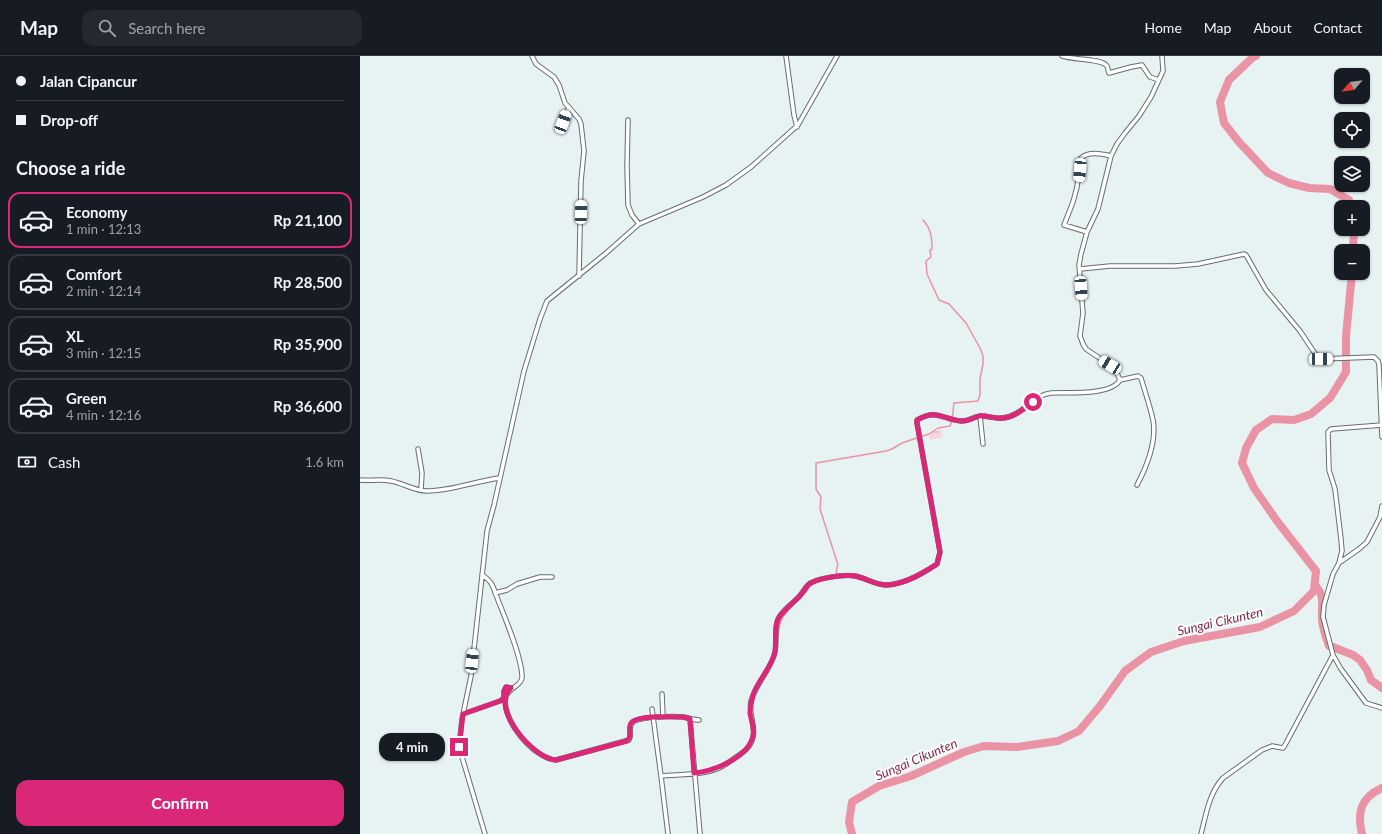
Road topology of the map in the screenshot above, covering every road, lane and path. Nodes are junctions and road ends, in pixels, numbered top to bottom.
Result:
1 (532, 56) edge
2 (786, 56) edge
3 (836, 56) edge
4 (1062, 56) edge
5 (1162, 56) edge
6 (1159, 80) junction
7 (569, 106) junction
8 (628, 120) dead end
9 (797, 127) junction
10 (561, 129) dead end
11 (1111, 156) junction
12 (639, 224) junction
13 (1087, 232) junction
14 (1080, 269) junction
15 (579, 276) junction
16 (1120, 380) junction
17 (980, 416) junction
18 (1382, 425) edge
19 (1382, 437) edge
20 (983, 444) dead end
21 (418, 449) dead end
22 (500, 478) junction
23 (360, 480) edge
24 (1137, 485) dead end
25 (421, 490) junction
26 (1382, 506) edge
27 (1339, 563) junction
28 (482, 575) junction
29 (552, 577) dead end
30 (495, 593) junction
31 (1333, 655) junction
32 (511, 688) junction
33 (662, 694) dead end
34 (1382, 708) edge
35 (652, 709) dead end
36 (463, 714) junction
37 (663, 717) junction
38 (652, 718) junction
39 (690, 719) junction
40 (700, 720) dead end
41 (694, 773) junction
42 (661, 776) junction
43 (485, 834) edge
44 (668, 834) edge
45 (700, 834) edge
46 (1201, 834) edge

1 - 7 street
2 - 9 street
3 - 9 street
4 - 6 street
5 - 6 street
6 - 11 street
7 - 10 street
7 - 15 street
8 - 12 street
9 - 12 street
11 - 13 street
11 - 13 street
12 - 15 street
13 - 14 street
14 - 16 street
14 - 18 street
15 - 22 street
16 - 17 street
16 - 24 street
17 - 20 street
17 - 41 street
18 - 19 street
18 - 27 street
21 - 25 street
22 - 25 street
22 - 28 street
23 - 25 street
26 - 27 street
27 - 31 street
28 - 30 street
28 - 36 street
29 - 30 street
30 - 32 street
31 - 34 street
31 - 46 street
32 - 36 street
32 - 38 street
33 - 37 street
35 - 38 street
36 - 43 street
37 - 38 street
37 - 39 street
38 - 42 street
39 - 40 street
39 - 41 street
41 - 42 street
41 - 45 street
42 - 44 street

